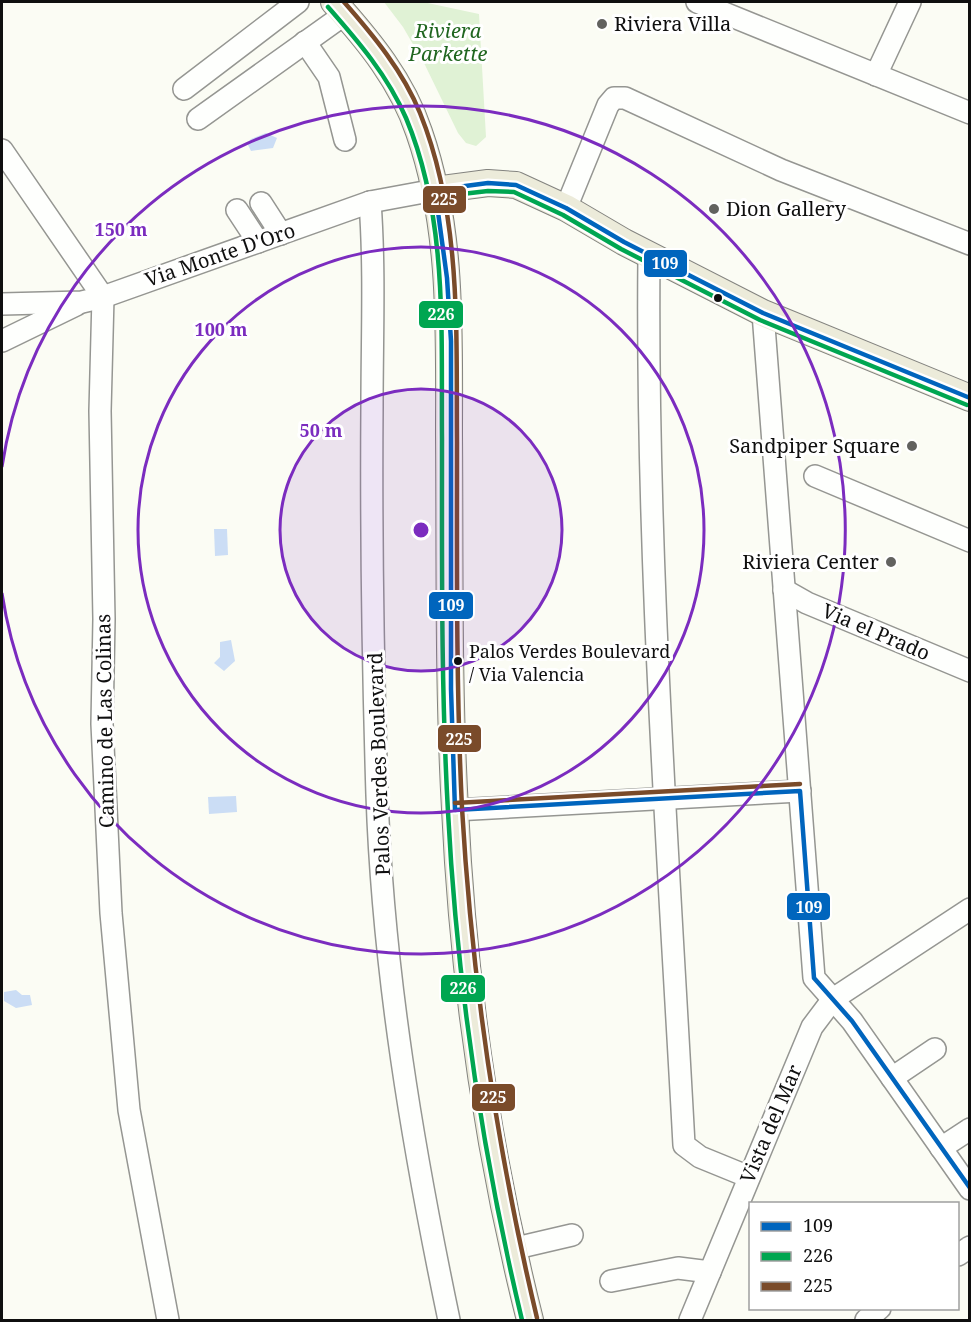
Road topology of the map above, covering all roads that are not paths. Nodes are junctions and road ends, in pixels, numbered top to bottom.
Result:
1 (298, 2) edge
2 (697, 2) edge
3 (909, 2) edge
4 (339, 8) edge
5 (306, 42) junction
6 (876, 75) junction
7 (184, 89) dead end
8 (969, 113) edge
9 (198, 119) dead end
10 (345, 140) dead end
11 (2, 150) edge
12 (435, 190) junction
13 (370, 202) junction
14 (261, 204) dead end
15 (566, 208) junction
16 (237, 210) dead end
17 (281, 234) junction
18 (258, 242) junction
19 (969, 244) edge
20 (649, 255) junction
21 (103, 297) junction
22 (82, 302) junction
23 (2, 303) edge
24 (763, 313) junction
25 (2, 341) edge
26 (969, 398) edge
27 (815, 476) dead end
28 (969, 541) edge
29 (784, 590) junction
30 (968, 668) edge
31 (800, 791) junction
32 (665, 799) junction
33 (455, 810) junction
34 (969, 909) edge
35 (833, 999) junction
36 (935, 1049) dead end
37 (892, 1078) junction
38 (969, 1129) edge
39 (941, 1148) junction
40 (749, 1177) junction
41 (969, 1189) edge
42 (572, 1235) dead end
43 (512, 1248) junction
44 (710, 1272) junction
45 (611, 1281) dead end
46 (878, 1310) edge
47 (168, 1320) edge
48 (448, 1320) edge
49 (530, 1320) edge
50 (690, 1320) edge
51 (866, 1320) edge

1 - 7 street
2 - 6 street
3 - 6 street
4 - 5 street
4 - 12 main road
5 - 9 street
5 - 10 street
6 - 8 street
11 - 21 street
12 - 13 street, Via Monte D'Oro
12 - 15 main road
12 - 33 main road
13 - 17 street, Via Monte D'Oro
13 - 48 street, Palos Verdes Boulevard
14 - 17 street
15 - 19 street
15 - 20 main road
16 - 18 street
17 - 18 street, Via Monte D'Oro
18 - 21 street, Via Monte D'Oro
20 - 24 main road
20 - 32 street
21 - 22 street, Via Monte D'Oro
21 - 47 street, Camino de Las Colinas
22 - 23 street, Via Monte D'Oro
22 - 25 street
24 - 26 main road
24 - 29 street
27 - 28 street
29 - 30 street, Via el Prado
29 - 31 street
31 - 32 street
31 - 35 street
32 - 33 street
32 - 40 street
33 - 43 main road
34 - 35 street, Vista del Mar
35 - 37 street
35 - 40 street, Vista del Mar
36 - 37 street
37 - 39 street
38 - 39 street
39 - 41 street
40 - 44 street, Vista del Mar
42 - 43 street
43 - 49 main road
44 - 45 street
44 - 50 street, Vista del Mar
46 - 51 street

